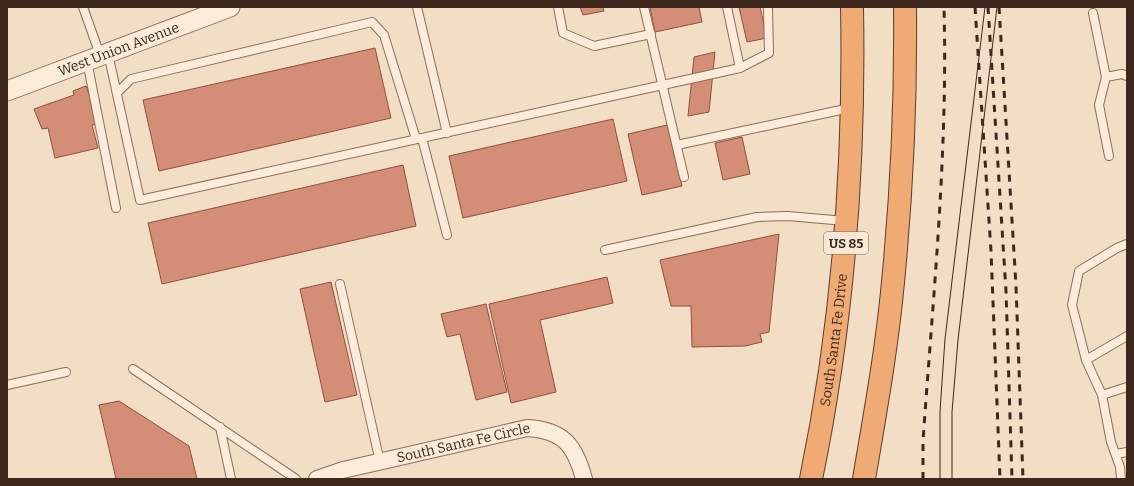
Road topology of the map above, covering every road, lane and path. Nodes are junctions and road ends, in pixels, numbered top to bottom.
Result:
1 (83, 7) edge
2 (230, 7) edge
3 (417, 7) edge
4 (558, 7) edge
5 (644, 7) edge
6 (727, 7) edge
7 (768, 7) edge
8 (852, 7) edge
9 (905, 7) edge
10 (206, 11) edge
11 (1093, 13) dead end
12 (650, 34) junction
13 (98, 56) junction
14 (740, 68) junction
15 (1127, 76) edge
16 (1106, 77) junction
17 (662, 84) junction
18 (7, 91) edge
19 (117, 93) junction
20 (852, 108) junction
21 (447, 133) junction
22 (419, 138) junction
23 (677, 145) junction
24 (1109, 156) dead end
25 (684, 177) dead end
26 (116, 208) dead end
27 (847, 221) junction
28 (447, 235) dead end
29 (1127, 244) edge
30 (605, 250) dead end
31 (340, 284) dead end
32 (1127, 336) edge
33 (1086, 360) junction
34 (134, 369) dead end
35 (66, 372) dead end
36 (7, 385) edge
37 (1127, 387) edge
38 (1102, 395) junction
39 (220, 427) junction
40 (1127, 452) edge
41 (1116, 454) junction
42 (380, 462) junction
43 (811, 478) edge
44 (231, 479) edge
45 (296, 479) edge
46 (317, 479) edge
47 (584, 479) edge
48 (864, 479) edge
49 (1121, 479) edge

1 - 13 lane
2 - 10 street, West Union Avenue
3 - 21 lane
4 - 12 lane
5 - 12 lane
6 - 14 lane
7 - 14 lane
8 - 20 highway, South Santa Fe Drive / US 85
9 - 48 highway
10 - 13 street, West Union Avenue
11 - 16 lane
12 - 17 lane
13 - 18 street, West Union Avenue
13 - 19 lane
13 - 26 lane
14 - 17 lane
15 - 16 lane
16 - 24 lane
17 - 21 lane
17 - 23 lane
19 - 22 lane
19 - 22 lane
20 - 23 lane
20 - 27 highway, South Santa Fe Drive / US 85
21 - 22 lane
22 - 28 lane
23 - 25 lane
27 - 30 lane
27 - 43 highway, South Santa Fe Drive / US 85
29 - 33 lane
31 - 42 lane
32 - 33 lane
33 - 38 lane
34 - 39 lane
35 - 36 lane
37 - 38 lane
38 - 41 lane
39 - 44 lane
39 - 45 lane
40 - 41 lane
41 - 49 lane
42 - 46 street, South Santa Fe Circle
42 - 47 street, South Santa Fe Circle

